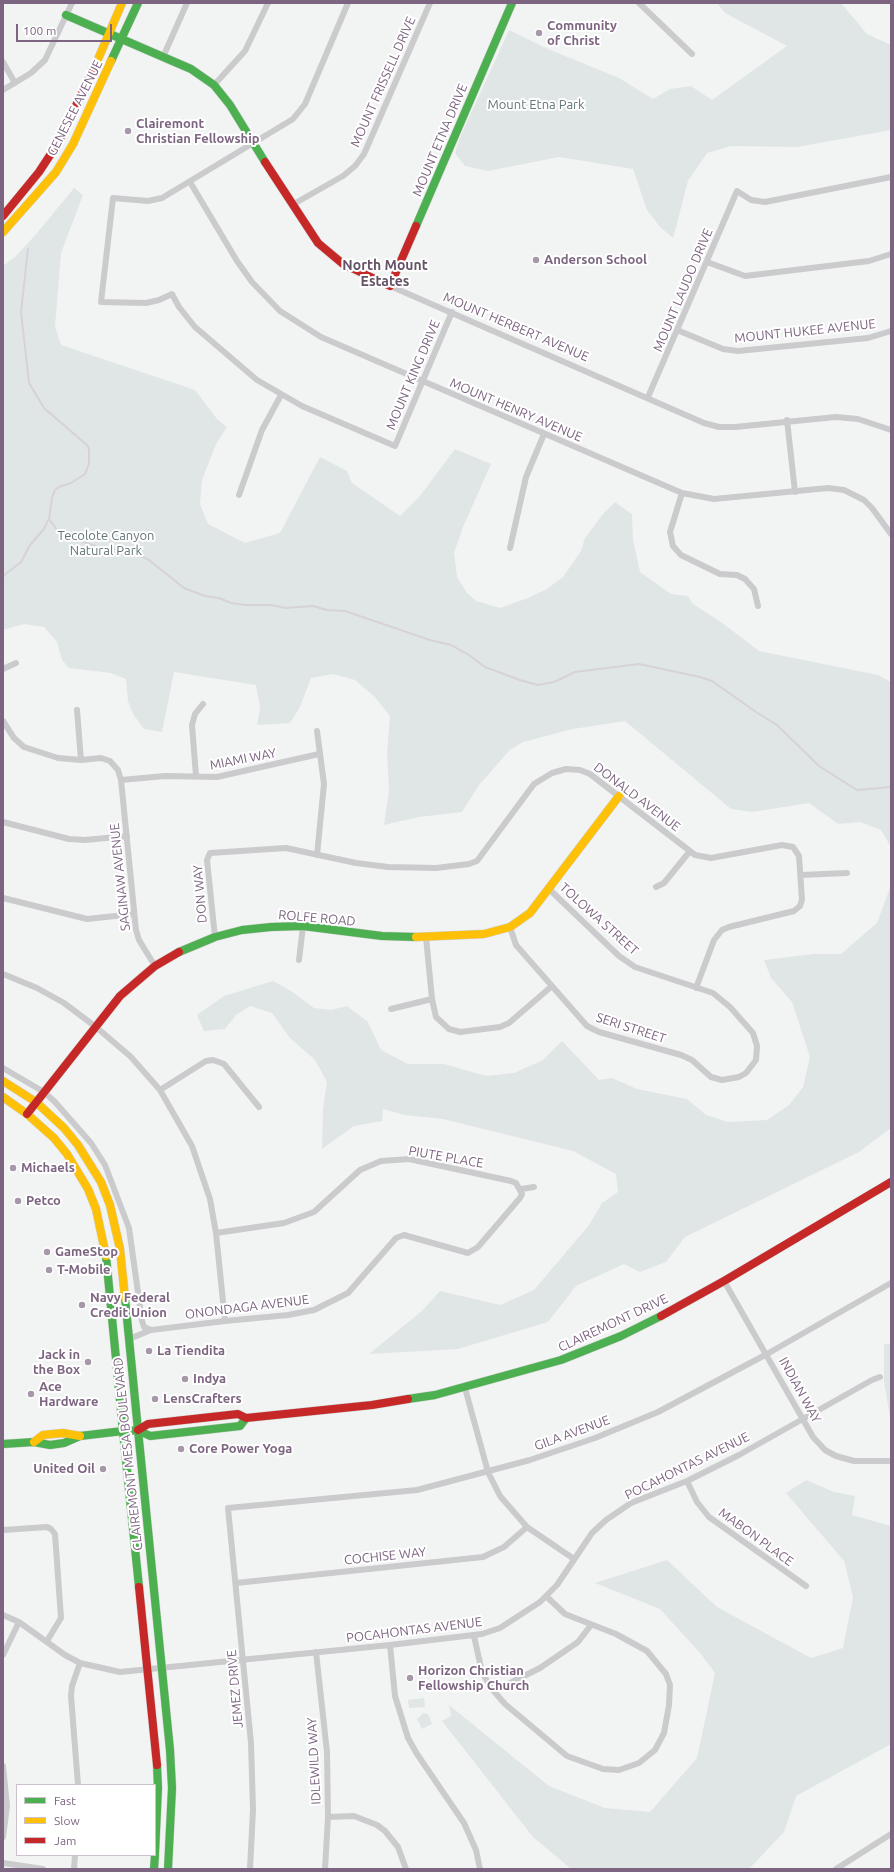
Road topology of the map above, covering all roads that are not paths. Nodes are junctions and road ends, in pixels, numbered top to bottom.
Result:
1 (72, 3) edge
2 (122, 3) edge
3 (138, 3) edge
4 (187, 3) edge
5 (268, 3) edge
6 (348, 3) edge
7 (430, 3) edge
8 (512, 3) edge
9 (639, 3) edge
10 (66, 16) junction
11 (109, 34) junction
12 (122, 40) junction
13 (692, 54) dead end
14 (163, 57) junction
15 (3, 62) edge
16 (15, 83) junction
17 (214, 85) junction
18 (3, 90) edge
19 (254, 143) junction
20 (891, 177) edge
21 (190, 182) junction
22 (292, 205) junction
23 (3, 216) edge
24 (3, 232) edge
25 (891, 254) edge
26 (707, 262) junction
27 (390, 286) junction
28 (452, 312) junction
29 (677, 330) junction
30 (891, 331) edge
31 (422, 381) junction
32 (281, 395) junction
33 (648, 397) junction
34 (787, 420) junction
35 (891, 430) edge
36 (544, 434) junction
37 (795, 492) junction
38 (682, 493) junction
39 (239, 495) dead end
40 (891, 534) edge
41 (510, 548) dead end
42 (758, 606) dead end
43 (16, 664) dead end
44 (3, 669) edge
45 (203, 704) dead end
46 (77, 710) dead end
47 (3, 721) edge
48 (317, 731) dead end
49 (319, 754) junction
50 (81, 760) junction
51 (196, 776) junction
52 (121, 780) junction
53 (619, 796) junction
54 (3, 822) edge
55 (126, 836) junction
56 (690, 851) junction
57 (213, 853) joint
58 (317, 855) junction
59 (847, 873) dead end
60 (801, 875) junction
61 (656, 887) dead end
62 (549, 889) junction
63 (3, 898) edge
64 (134, 914) junction
65 (303, 926) junction
66 (510, 927) junction
67 (215, 937) junction
68 (426, 937) junction
69 (299, 960) dead end
70 (155, 966) junction
71 (3, 974) edge
72 (552, 986) junction
73 (696, 988) junction
74 (432, 999) junction
75 (391, 1009) dead end
76 (96, 1027) junction
77 (756, 1060) joint
78 (3, 1068) edge
79 (3, 1080) edge
80 (160, 1090) junction
81 (44, 1092) junction
82 (3, 1097) edge
83 (36, 1102) junction
84 (259, 1107) dead end
85 (27, 1114) junction
86 (891, 1182) edge
87 (534, 1187) dead end
88 (521, 1189) junction
89 (216, 1233) junction
90 (724, 1281) junction
91 (891, 1282) edge
92 (225, 1321) junction
93 (151, 1330) junction
94 (129, 1339) junction
95 (766, 1354) junction
96 (880, 1377) dead end
97 (465, 1388) junction
98 (246, 1418) junction
99 (803, 1418) junction
100 (138, 1430) junction
101 (123, 1431) junction
102 (3, 1444) edge
103 (890, 1461) dead end
104 (488, 1472) junction
105 (687, 1481) junction
106 (228, 1508) joint
107 (526, 1527) junction
108 (3, 1530) edge
109 (574, 1559) junction
110 (236, 1582) junction
111 (806, 1586) dead end
112 (546, 1596) junction
113 (3, 1615) edge
114 (19, 1622) junction
115 (591, 1625) junction
116 (474, 1636) junction
117 (47, 1641) junction
118 (390, 1645) junction
119 (316, 1652) junction
120 (3, 1655) edge
121 (243, 1660) junction
122 (80, 1663) junction
123 (162, 1668) junction
124 (148, 1669) junction
125 (494, 1691) junction
126 (3, 1766) edge
127 (78, 1784) edge
128 (328, 1817) junction
129 (156, 1832) edge
130 (891, 1834) edge
131 (3, 1837) edge
132 (75, 1856) edge
133 (155, 1856) edge
134 (3, 1863) edge
135 (43, 1869) edge
136 (74, 1869) edge
137 (154, 1869) edge
138 (168, 1869) edge
139 (250, 1869) edge
140 (325, 1869) edge
141 (406, 1869) edge
142 (480, 1869) edge
143 (836, 1869) edge

1 - 10 street
2 - 11 main road, GENESEE AVENUE
3 - 12 main road, GENESEE AVENUE
4 - 14 street
5 - 17 street
6 - 19 street
7 - 22 street, MOUNT FRISSELL DRIVE
8 - 27 main road, MOUNT ETNA DRIVE
9 - 13 street
10 - 11 main road, MOUNT HERBERT AVENUE
10 - 16 street
11 - 12 main road, MOUNT HERBERT AVENUE
11 - 23 main road, GENESEE AVENUE
12 - 14 main road, MOUNT HERBERT AVENUE
12 - 24 main road, GENESEE AVENUE
14 - 17 main road, MOUNT HERBERT AVENUE
15 - 16 street
16 - 18 street
17 - 19 main road, MOUNT HERBERT AVENUE
19 - 21 street
19 - 22 main road, MOUNT HERBERT AVENUE
20 - 26 street, MOUNT LAUDO DRIVE
21 - 31 street, MOUNT HENRY AVENUE
21 - 32 street
22 - 27 main road, MOUNT HERBERT AVENUE
25 - 26 street
26 - 29 street, MOUNT LAUDO DRIVE
27 - 28 street, MOUNT HERBERT AVENUE
28 - 31 street, MOUNT KING DRIVE
28 - 33 street, MOUNT HERBERT AVENUE
29 - 30 street, MOUNT HUKEE AVENUE
29 - 33 street, MOUNT LAUDO DRIVE
31 - 32 street, MOUNT KING DRIVE
31 - 36 street, MOUNT HENRY AVENUE
32 - 39 street
33 - 34 street, MOUNT HERBERT AVENUE
34 - 35 street, MOUNT HERBERT AVENUE
34 - 37 street
36 - 38 street, MOUNT HENRY AVENUE
36 - 41 street
37 - 38 street, MOUNT HENRY AVENUE
37 - 40 street, MOUNT HENRY AVENUE
38 - 42 street
43 - 44 street
45 - 51 street
46 - 50 street
47 - 50 street
48 - 49 street
49 - 51 street, MIAMI WAY
49 - 58 street
50 - 52 street
51 - 52 street, MIAMI WAY
52 - 55 street, SAGINAW AVENUE
53 - 56 street, DONALD AVENUE
53 - 58 street, DONALD AVENUE
53 - 62 main road, ROLFE ROAD
54 - 55 street
55 - 64 street, SAGINAW AVENUE
56 - 60 street, DONALD AVENUE
56 - 61 street
57 - 58 street, DONALD AVENUE
57 - 67 street, DON WAY
59 - 60 street
60 - 73 street, DONALD AVENUE
62 - 66 main road, ROLFE ROAD
62 - 73 street, TOLOWA STREET
63 - 64 street
64 - 70 street, SAGINAW AVENUE
65 - 67 main road, ROLFE ROAD
65 - 68 main road, ROLFE ROAD
65 - 69 street
66 - 68 main road, ROLFE ROAD
66 - 72 street, SERI STREET
67 - 70 main road, ROLFE ROAD
68 - 74 street
70 - 76 main road, ROLFE ROAD
71 - 76 street
72 - 74 street
72 - 77 street, SERI STREET
73 - 77 street, TOLOWA STREET
74 - 75 street
76 - 80 street
76 - 81 main road, ROLFE ROAD
78 - 81 street
79 - 83 main road, CLAIREMONT MESA BOULEVARD
80 - 84 street
80 - 89 street
81 - 83 main road, ROLFE ROAD
81 - 93 street
82 - 85 main road, CLAIREMONT MESA BOULEVARD
83 - 85 main road, ROLFE ROAD
83 - 94 main road, CLAIREMONT MESA BOULEVARD
85 - 101 main road, CLAIREMONT MESA BOULEVARD
86 - 90 main road, CLAIREMONT DRIVE
87 - 88 street
88 - 89 street, PIUTE PLACE
88 - 92 street, ONONDAGA AVENUE
89 - 92 street
90 - 95 street, INDIAN WAY
90 - 97 main road, CLAIREMONT DRIVE
91 - 95 street, GILA AVENUE
92 - 93 street, ONONDAGA AVENUE
93 - 94 street, ONONDAGA AVENUE
94 - 100 main road, CLAIREMONT MESA BOULEVARD
95 - 99 street, INDIAN WAY
95 - 104 street, GILA AVENUE
96 - 99 street, POCAHONTAS AVENUE
97 - 98 main road, CLAIREMONT DRIVE
97 - 104 street
98 - 100 main road, CLAIREMONT DRIVE
98 - 100 main road, CLAIREMONT DRIVE
99 - 103 street, INDIAN WAY
99 - 105 street, POCAHONTAS AVENUE
100 - 101 main road, CLAIREMONT DRIVE
100 - 123 main road, CLAIREMONT MESA BOULEVARD
101 - 102 main road, CLAIREMONT DRIVE
101 - 124 main road, CLAIREMONT MESA BOULEVARD
104 - 106 street, GILA AVENUE
104 - 107 street
105 - 109 street, POCAHONTAS AVENUE
105 - 111 street, MABON PLACE
106 - 110 street, JEMEZ DRIVE
107 - 109 street
107 - 110 street, COCHISE WAY
108 - 117 street
109 - 112 street, POCAHONTAS AVENUE
110 - 121 street, JEMEZ DRIVE
112 - 115 street
112 - 116 street, POCAHONTAS AVENUE
113 - 114 street, POCAHONTAS AVENUE
114 - 117 street, POCAHONTAS AVENUE
114 - 120 street
115 - 125 street
115 - 125 street
116 - 118 street, POCAHONTAS AVENUE
116 - 125 street
117 - 122 street, POCAHONTAS AVENUE
118 - 119 street, POCAHONTAS AVENUE
118 - 142 street
119 - 121 street, POCAHONTAS AVENUE
119 - 128 street, IDLEWILD WAY
121 - 123 street, POCAHONTAS AVENUE
121 - 139 street, JEMEZ DRIVE
122 - 124 street, POCAHONTAS AVENUE
122 - 127 street
123 - 124 street, POCAHONTAS AVENUE
123 - 138 main road, CLAIREMONT MESA BOULEVARD
124 - 129 main road, CLAIREMONT MESA BOULEVARD
126 - 131 street
128 - 140 street, IDLEWILD WAY
128 - 141 street
130 - 143 street
132 - 136 street
133 - 137 main road, CLAIREMONT MESA BOULEVARD
134 - 135 street

